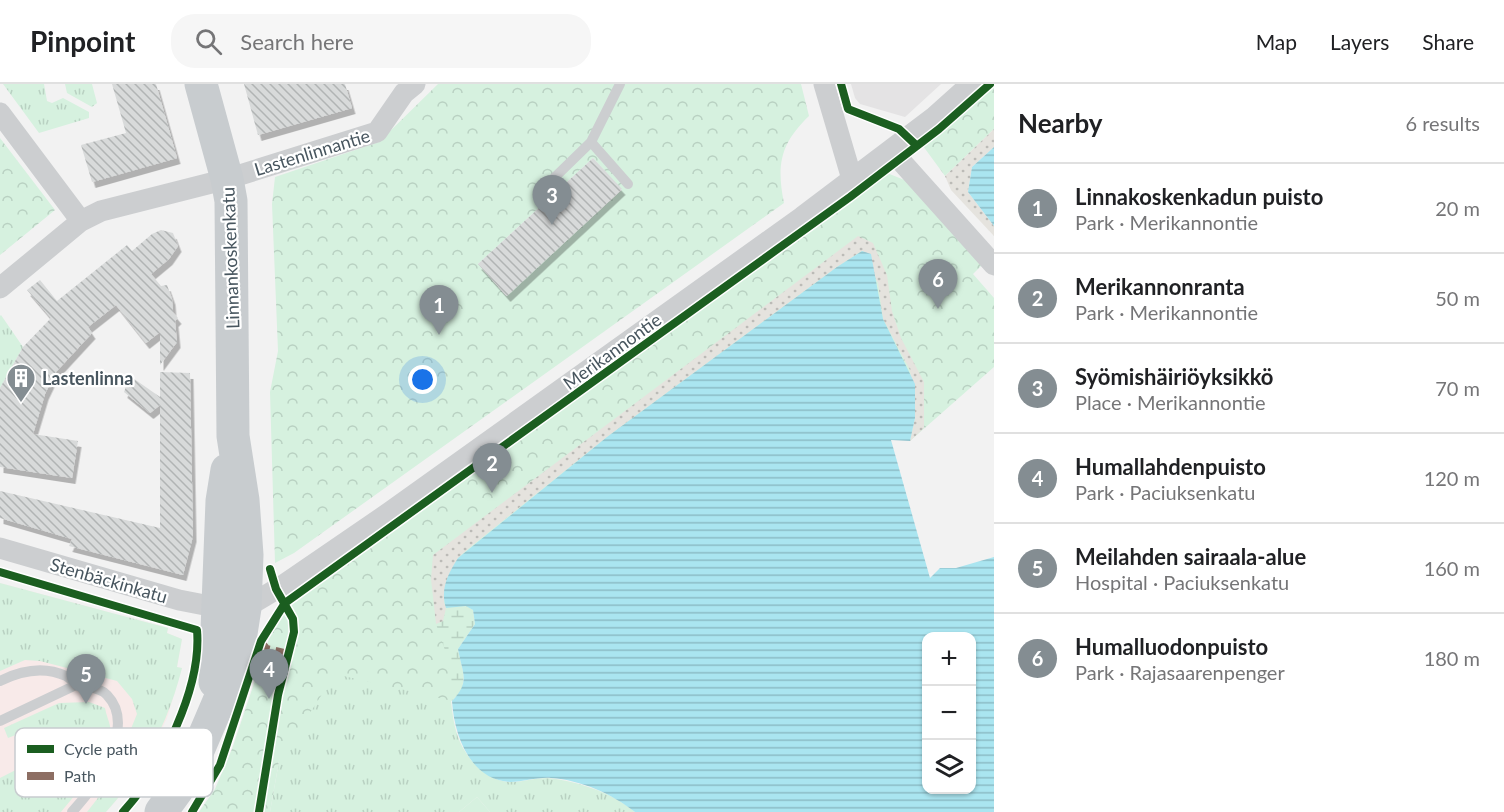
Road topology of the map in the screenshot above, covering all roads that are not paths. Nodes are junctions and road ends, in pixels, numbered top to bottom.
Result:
1 (201, 84) edge
2 (415, 84) edge
3 (620, 84) edge
4 (824, 84) edge
5 (971, 84) edge
6 (0, 113) edge
7 (591, 142) junction
8 (891, 150) junction
9 (554, 178) dead end
10 (227, 179) junction
11 (852, 179) junction
12 (628, 184) dead end
13 (81, 221) junction
14 (994, 265) edge
15 (0, 288) edge
16 (0, 548) edge
17 (232, 608) junction
18 (0, 681) edge
19 (78, 684) junction
20 (0, 721) edge
21 (117, 728) edge
22 (207, 728) edge
23 (84, 797) edge
24 (172, 797) edge
25 (72, 812) edge
26 (161, 812) edge

1 - 10 main road, Linnankoskenkatu
2 - 10 street, Lastenlinnantie
3 - 7 lane
4 - 11 street
5 - 8 street, Merikannontie
6 - 13 street
7 - 9 lane
7 - 12 lane
8 - 11 street, Merikannontie
8 - 14 street
10 - 13 street, Lastenlinnantie
10 - 17 main road, Linnankoskenkatu
11 - 17 street, Merikannontie
13 - 15 street, Lastenlinnantie
16 - 17 street, Stenbäckinkatu
17 - 22 main road, Linnankoskenkatu
18 - 19 lane
19 - 20 lane
19 - 21 lane
23 - 25 lane
24 - 26 main road, Linnankoskenkatu

